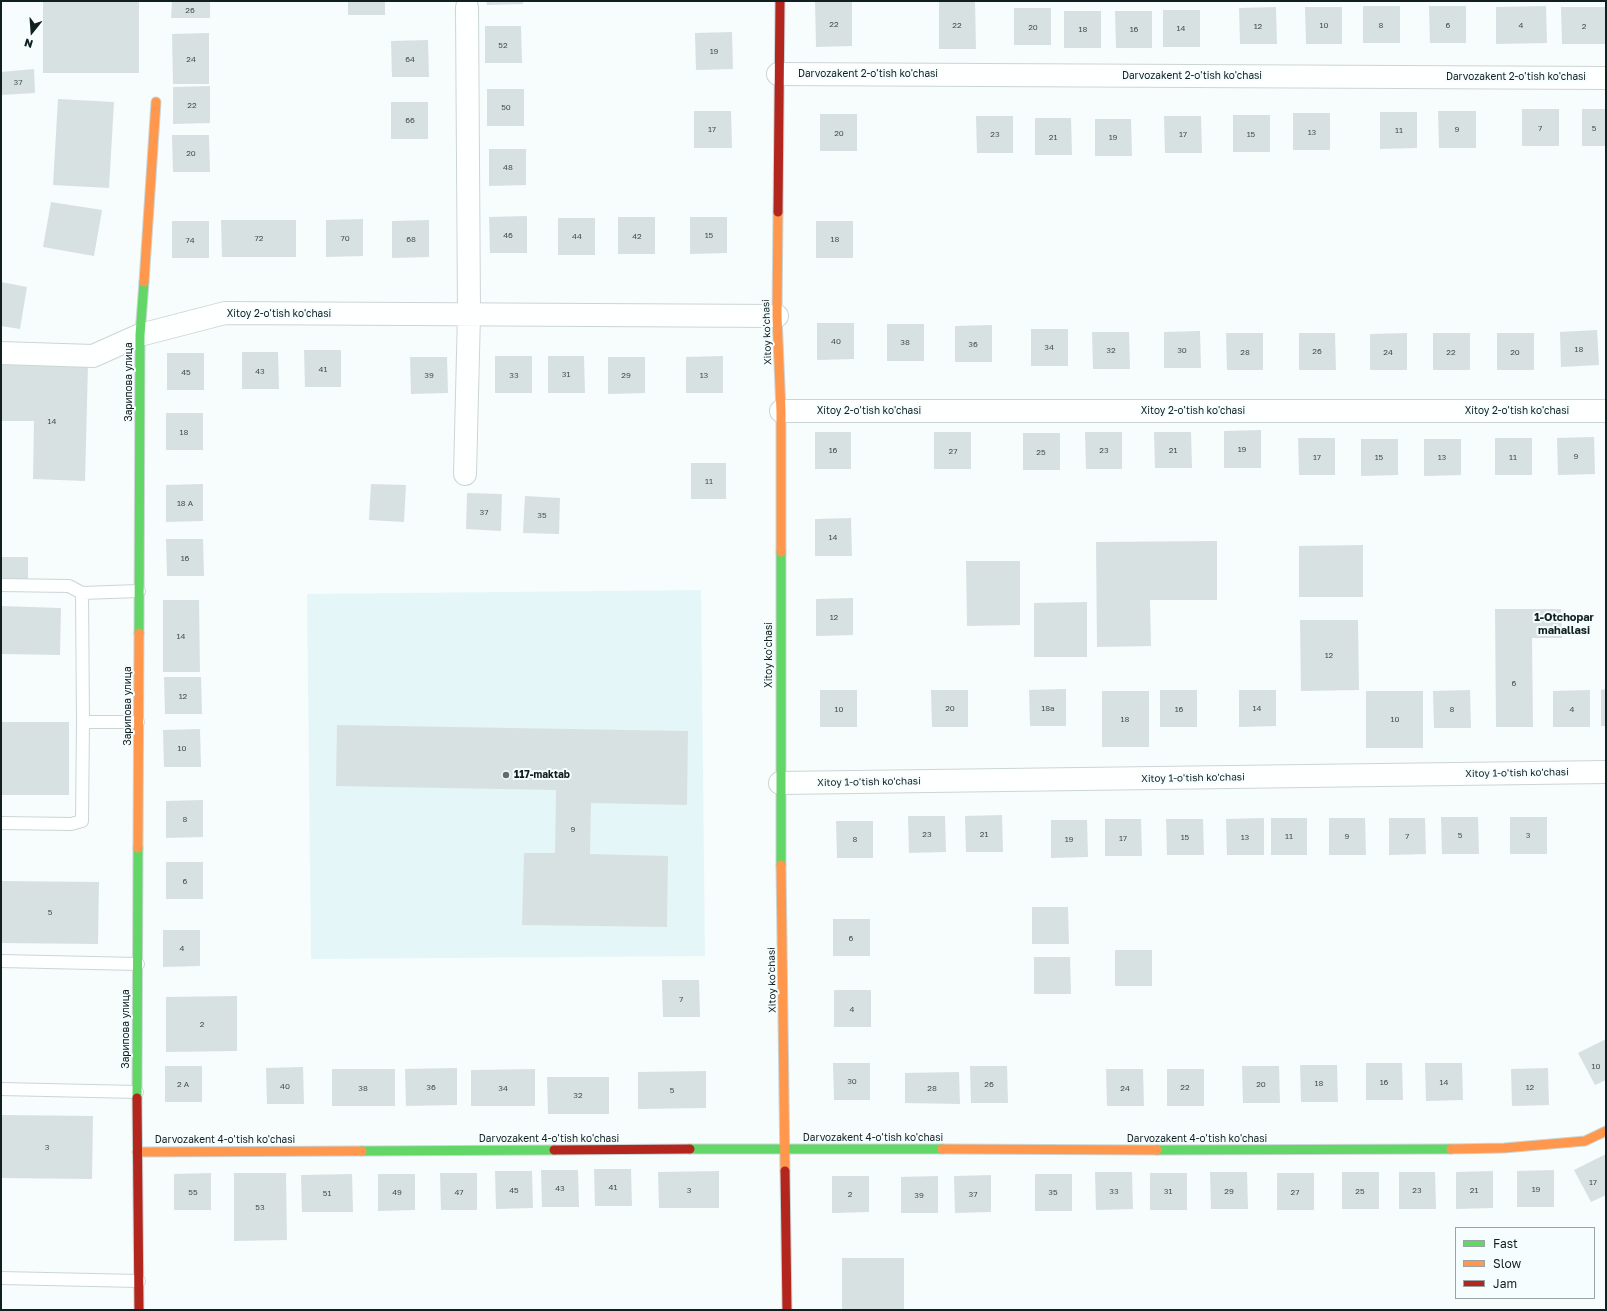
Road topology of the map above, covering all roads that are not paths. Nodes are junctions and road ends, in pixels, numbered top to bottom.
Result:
1 (780, 1) edge
2 (466, 7) dead end
3 (778, 74) junction
4 (1606, 78) edge
5 (156, 102) dead end
6 (469, 314) junction
7 (777, 316) junction
8 (140, 335) junction
9 (1, 353) edge
10 (781, 411) junction
11 (1606, 411) edge
12 (465, 474) dead end
13 (1, 585) edge
14 (139, 591) junction
15 (82, 593) junction
16 (83, 722) junction
17 (138, 722) junction
18 (1606, 772) edge
19 (780, 783) junction
20 (1, 823) edge
21 (1, 961) edge
22 (138, 964) junction
23 (1, 1089) edge
24 (137, 1092) junction
25 (1606, 1131) edge
26 (785, 1149) junction
27 (137, 1152) junction
28 (1, 1278) edge
29 (138, 1281) junction
30 (139, 1310) edge
31 (787, 1310) edge

1 - 3 street, Xitoy ko'chasi
2 - 6 street
3 - 4 street, Darvozakent 2-o'tish ko'chasi
3 - 7 street, Xitoy ko'chasi
5 - 8 street, Зарипова улица
6 - 7 street, Xitoy 2-o'tish ko'chasi
6 - 8 street, Xitoy 2-o'tish ko'chasi
6 - 12 street
7 - 10 street, Xitoy ko'chasi
8 - 9 street, Xitoy 2-o'tish ko'chasi
8 - 14 street, Зарипова улица
10 - 11 street, Xitoy 2-o'tish ko'chasi
10 - 19 street, Xitoy ko'chasi
13 - 15 lane
14 - 15 lane
14 - 17 street, Зарипова улица
15 - 16 lane
16 - 17 lane
16 - 20 lane
17 - 22 street, Зарипова улица
18 - 19 street, Xitoy 1-o'tish ko'chasi
19 - 26 street, Xitoy ko'chasi
21 - 22 lane
22 - 24 street, Зарипова улица
23 - 24 lane
24 - 27 street, Зарипова улица
25 - 26 street, Darvozakent 4-o'tish ko'chasi
26 - 27 street, Darvozakent 4-o'tish ko'chasi
26 - 31 street, Xitoy ko'chasi
27 - 29 street, Зарипова улица
28 - 29 lane
29 - 30 street, Зарипова улица

